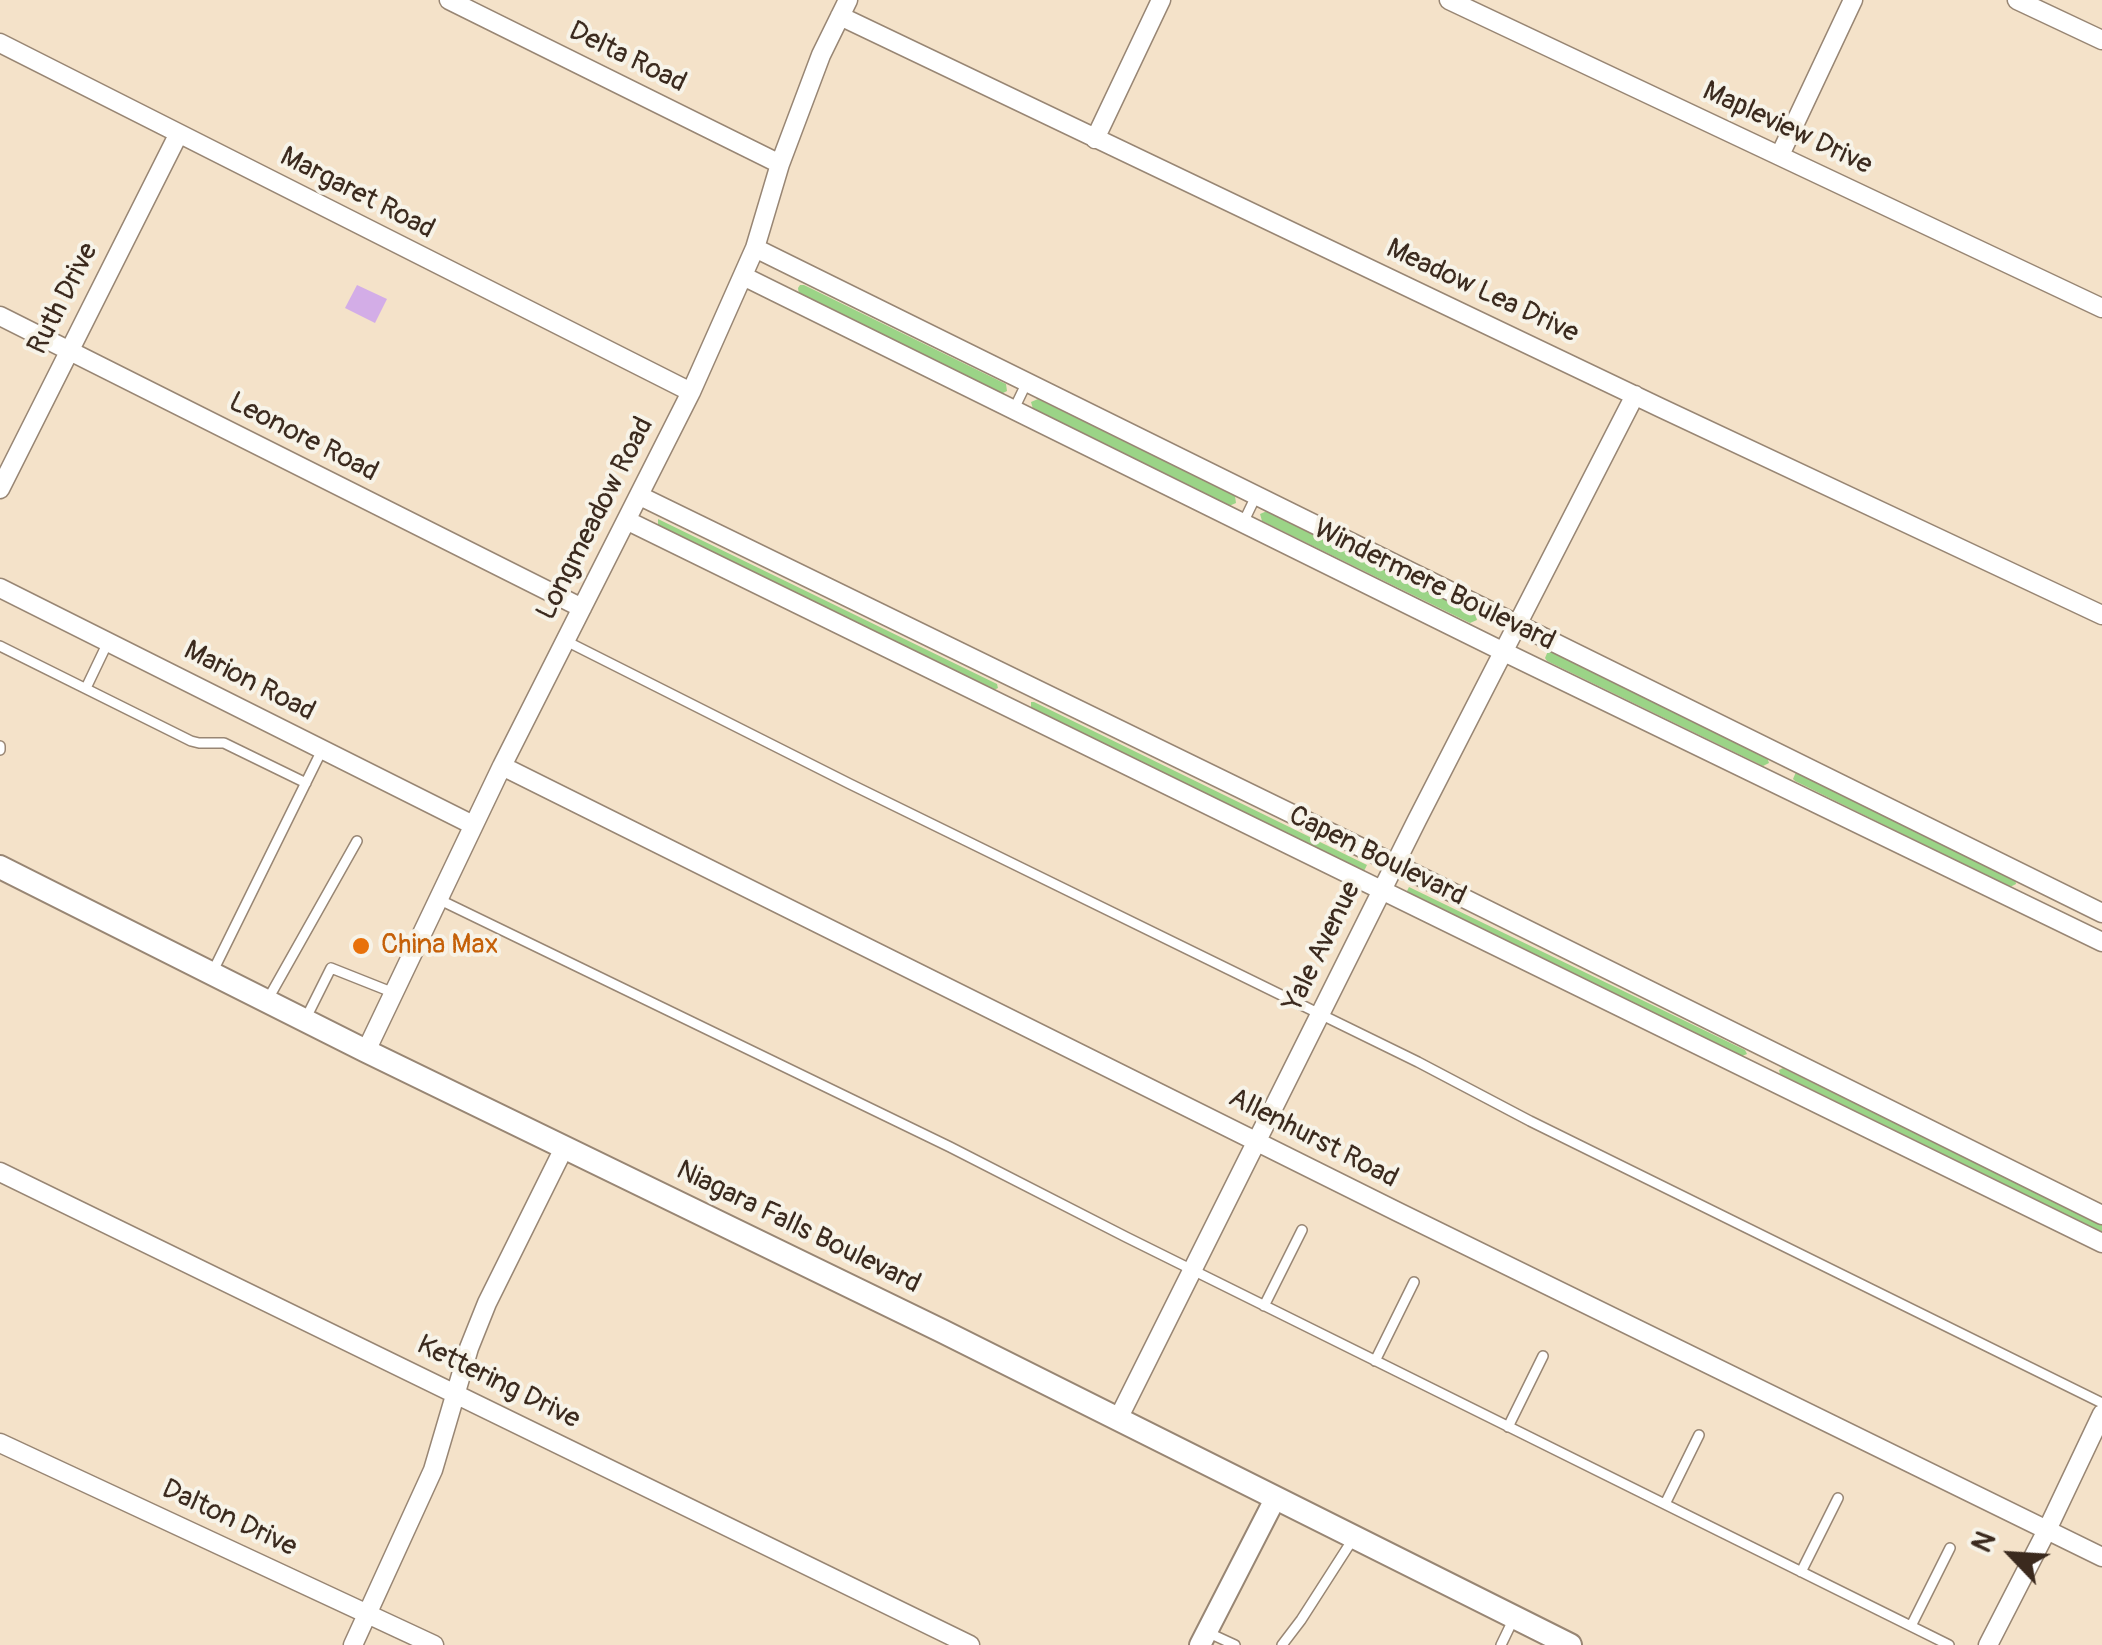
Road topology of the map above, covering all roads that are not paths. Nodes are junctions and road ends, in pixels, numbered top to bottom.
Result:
1 (449, 0) edge
2 (1160, 0) edge
3 (1449, 0) edge
4 (1853, 0) edge
5 (2017, 0) edge
6 (844, 8) edge
7 (2102, 40) edge
8 (0, 43) edge
9 (178, 134) junction
10 (1095, 139) junction
11 (1780, 156) junction
12 (780, 164) junction
13 (756, 248) junction
14 (743, 276) junction
15 (2102, 308) edge
16 (0, 316) edge
17 (69, 351) junction
18 (1027, 382) junction
19 (691, 392) junction
20 (1634, 395) junction
21 (1014, 410) junction
22 (0, 488) edge
23 (640, 496) junction
24 (1256, 496) junction
25 (628, 520) junction
26 (1243, 523) junction
27 (0, 588) edge
28 (582, 608) junction
29 (2102, 614) edge
30 (1517, 625) junction
31 (566, 641) junction
32 (108, 642) junction
33 (0, 646) edge
34 (1504, 652) junction
35 (1020, 681) junction
36 (86, 688) junction
37 (1008, 707) junction
38 (322, 750) junction
39 (1788, 758) junction
40 (502, 766) junction
41 (306, 782) junction
42 (1776, 784) junction
43 (473, 825) junction
44 (357, 841) dead end
45 (1395, 864) junction
46 (0, 867) edge
47 (2034, 879) junction
48 (1382, 890) junction
49 (438, 900) junction
50 (2022, 903) junction
51 (2102, 913) edge
52 (2102, 942) edge
53 (212, 974) junction
54 (394, 993) junction
55 (267, 1001) junction
56 (1320, 1015) junction
57 (304, 1020) junction
58 (1768, 1049) junction
59 (366, 1051) junction
60 (1755, 1073) junction
61 (1258, 1142) junction
62 (564, 1148) junction
63 (0, 1172) edge
64 (2102, 1215) edge
65 (1302, 1230) dead end
66 (2102, 1244) edge
67 (1193, 1270) junction
68 (1414, 1282) dead end
69 (1264, 1306) junction
70 (1542, 1356) dead end
71 (1375, 1361) junction
72 (456, 1393) junction
73 (2102, 1403) edge
74 (2102, 1414) edge
75 (1118, 1419) junction
76 (1508, 1426) junction
77 (1700, 1435) dead end
78 (0, 1443) edge
79 (1838, 1498) dead end
80 (1275, 1499) junction
81 (1665, 1504) junction
82 (2047, 1530) junction
83 (1354, 1538) junction
84 (1950, 1548) dead end
85 (2102, 1557) edge
86 (1801, 1572) junction
87 (367, 1614) junction
88 (1514, 1617) junction
89 (1911, 1626) junction
90 (1203, 1638) edge
91 (353, 1645) edge
92 (434, 1645) edge
93 (970, 1645) edge
94 (1235, 1645) edge
95 (1282, 1645) edge
96 (1500, 1645) edge
97 (1568, 1645) edge
98 (1949, 1645) edge
99 (1988, 1645) edge

1 - 12 street, Delta Road
2 - 10 street
3 - 11 street, Mapleview Drive
4 - 11 street
5 - 7 street
6 - 10 street, Meadow Lea Drive
6 - 12 street, Longmeadow Road
8 - 9 street, Margaret Road
9 - 17 street, Ruth Drive
9 - 19 street, Margaret Road
10 - 20 street, Meadow Lea Drive
11 - 15 street, Mapleview Drive
12 - 13 street, Longmeadow Road
13 - 14 street, Longmeadow Road
13 - 18 street, Windermere Boulevard
14 - 19 street, Longmeadow Road
14 - 21 street, Windermere Boulevard
16 - 17 street, Leonore Road
17 - 22 street, Ruth Drive
17 - 28 street, Leonore Road
18 - 21 lane
18 - 24 street, Windermere Boulevard
19 - 23 street, Longmeadow Road
20 - 29 street, Meadow Lea Drive
20 - 30 street, Yale Avenue
21 - 26 street, Windermere Boulevard
23 - 25 street, Longmeadow Road
23 - 35 street, Capen Boulevard
24 - 26 lane
24 - 30 street, Windermere Boulevard
25 - 28 street, Longmeadow Road
25 - 37 street, Capen Boulevard
26 - 34 street, Windermere Boulevard
27 - 32 street, Marion Road
28 - 31 street, Longmeadow Road
30 - 34 street, Yale Avenue
30 - 39 street, Windermere Boulevard
31 - 40 street, Longmeadow Road
31 - 56 lane
32 - 36 lane
32 - 38 street, Marion Road
33 - 36 lane
34 - 42 street, Windermere Boulevard
34 - 45 street, Yale Avenue
35 - 37 lane
35 - 45 street, Capen Boulevard
36 - 41 lane
37 - 48 street, Capen Boulevard
38 - 41 lane
38 - 43 street, Marion Road
39 - 42 lane
39 - 47 street, Windermere Boulevard
40 - 43 street, Longmeadow Road
40 - 61 street, Allenhurst Road
41 - 53 lane
42 - 50 street, Windermere Boulevard
43 - 49 street, Longmeadow Road
44 - 55 lane
45 - 48 street, Yale Avenue
45 - 58 street, Capen Boulevard
46 - 53 main road, Niagara Falls Boulevard
47 - 50 lane
47 - 51 street, Windermere Boulevard
48 - 56 street, Yale Avenue
48 - 60 street, Capen Boulevard
49 - 54 street, Longmeadow Road
49 - 67 lane
50 - 52 street, Windermere Boulevard
53 - 55 main road, Niagara Falls Boulevard
54 - 57 lane
54 - 59 street, Longmeadow Road
55 - 57 main road, Niagara Falls Boulevard
56 - 61 street, Yale Avenue
56 - 73 lane
57 - 59 main road, Niagara Falls Boulevard
58 - 60 lane
58 - 64 street, Capen Boulevard
59 - 62 main road, Niagara Falls Boulevard
60 - 66 street, Capen Boulevard
61 - 67 street, Yale Avenue
61 - 82 street, Allenhurst Road
62 - 72 street
62 - 75 main road, Niagara Falls Boulevard
63 - 72 street, Kettering Drive
65 - 69 lane
67 - 69 lane
67 - 75 street, Yale Avenue
68 - 71 lane
69 - 71 lane
70 - 76 lane
71 - 76 lane
72 - 87 street
72 - 93 street, Kettering Drive
74 - 82 street
75 - 80 main road, Niagara Falls Boulevard
76 - 81 lane
77 - 81 lane
78 - 87 street, Dalton Drive
79 - 86 lane
80 - 83 main road, Niagara Falls Boulevard
80 - 90 street
81 - 86 lane
82 - 85 street, Allenhurst Road
82 - 99 street
83 - 88 main road, Niagara Falls Boulevard
83 - 95 lane
84 - 89 lane
86 - 89 lane
87 - 91 street
87 - 92 street, Dalton Drive
88 - 96 lane
88 - 97 main road, Niagara Falls Boulevard
89 - 98 lane
90 - 94 lane

